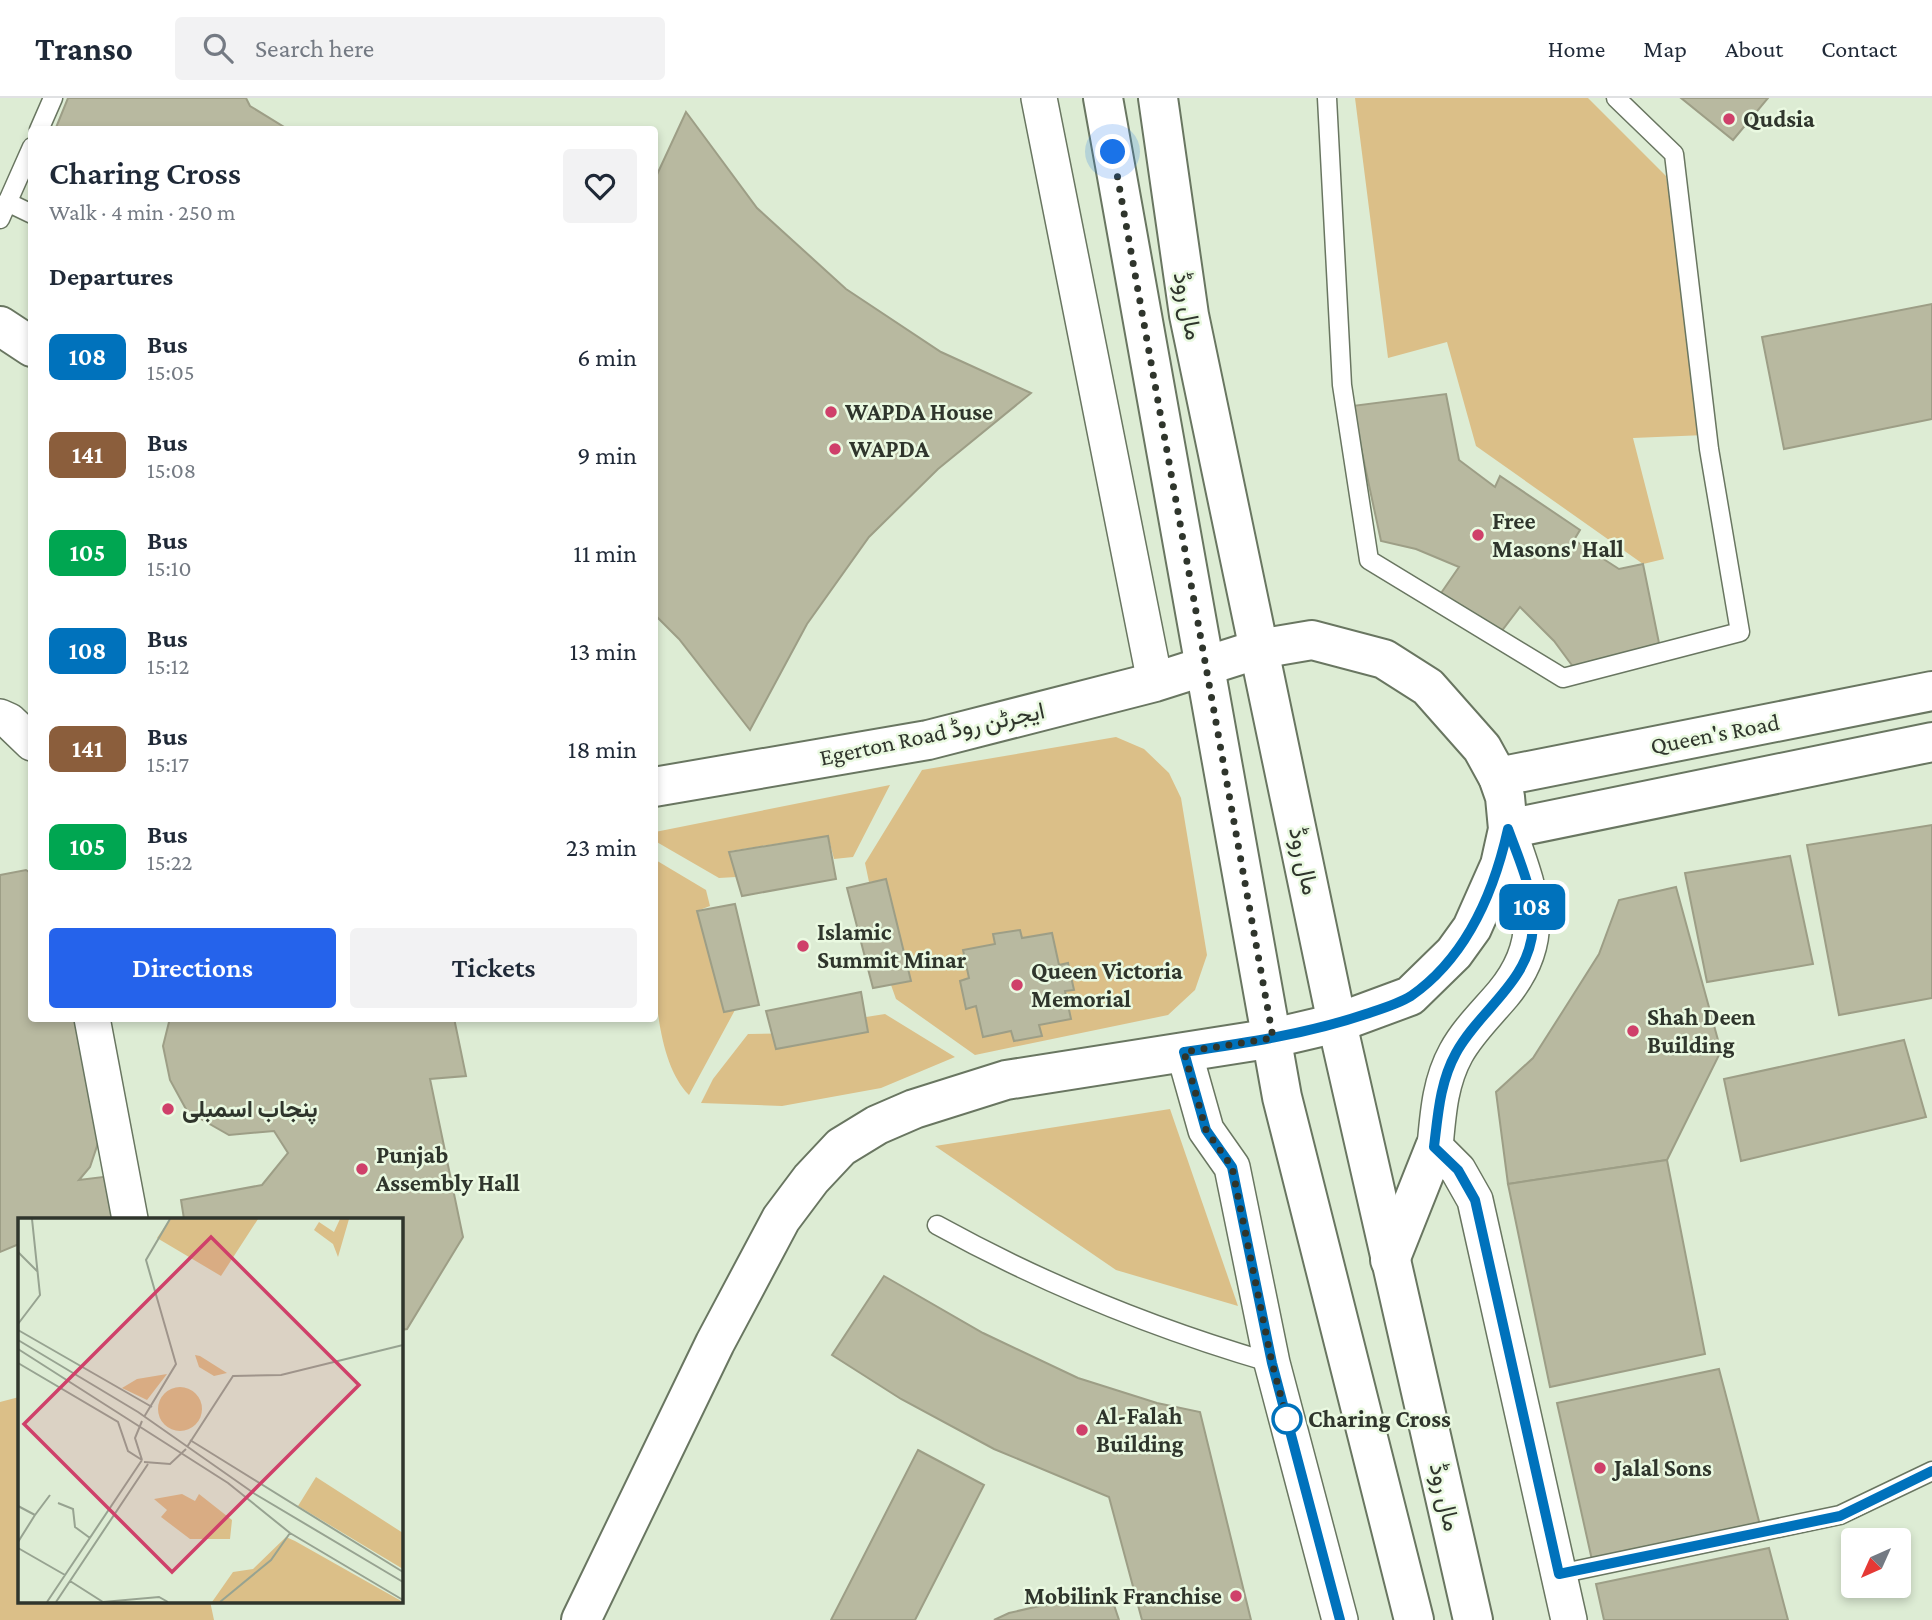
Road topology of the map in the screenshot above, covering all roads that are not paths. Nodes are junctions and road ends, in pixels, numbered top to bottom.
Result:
1 (53, 98) edge
2 (1039, 98) edge
3 (1104, 98) edge
4 (1158, 98) edge
5 (1327, 98) edge
6 (1616, 98) edge
7 (41, 126) edge
8 (28, 156) edge
9 (4, 210) edge
10 (28, 213) edge
11 (0, 326) edge
12 (28, 344) edge
13 (1259, 649) junction
14 (1205, 664) junction
15 (1155, 682) junction
16 (1932, 691) edge
17 (0, 717) edge
18 (28, 739) edge
19 (1932, 741) edge
20 (1498, 777) junction
21 (658, 786) edge
22 (1508, 829) junction
23 (93, 1022) edge
24 (1337, 1023) junction
25 (1273, 1038) junction
26 (1184, 1052) junction
27 (1434, 1147) junction
28 (130, 1218) edge
29 (937, 1225) dead end
30 (1390, 1260) junction
31 (1272, 1363) junction
32 (1932, 1471) edge
33 (1559, 1574) junction
34 (581, 1620) edge
35 (1340, 1620) edge
36 (1414, 1620) edge
37 (1473, 1620) edge
38 (1569, 1620) edge

1 - 7 lane
2 - 15 street
3 - 14 main road, مال روڈ
4 - 13 main road, مال روڈ
5 - 6 lane
8 - 9 lane
9 - 10 lane
11 - 12 main road
13 - 14 main road, Egerton Road ایجرٹن روڈ
13 - 20 main road, Egerton Road ایجرٹن روڈ
13 - 24 main road, مال روڈ
14 - 15 main road, Egerton Road ایجرٹن روڈ
14 - 25 main road, مال روڈ
15 - 21 main road, Egerton Road ایجرٹن روڈ
16 - 20 main road, Queen's Road
17 - 18 street
19 - 22 main road, Queen's Road
20 - 22 main road, Egerton Road ایجرٹن روڈ
22 - 24 main road
22 - 27 street
23 - 28 street
24 - 25 main road
24 - 30 main road, مال روڈ
25 - 26 main road
25 - 36 main road, مال روڈ
26 - 31 street
26 - 34 main road
27 - 30 main road
27 - 33 street
29 - 31 lane
30 - 37 main road, مال روڈ
31 - 35 street
32 - 33 lane
33 - 38 street

